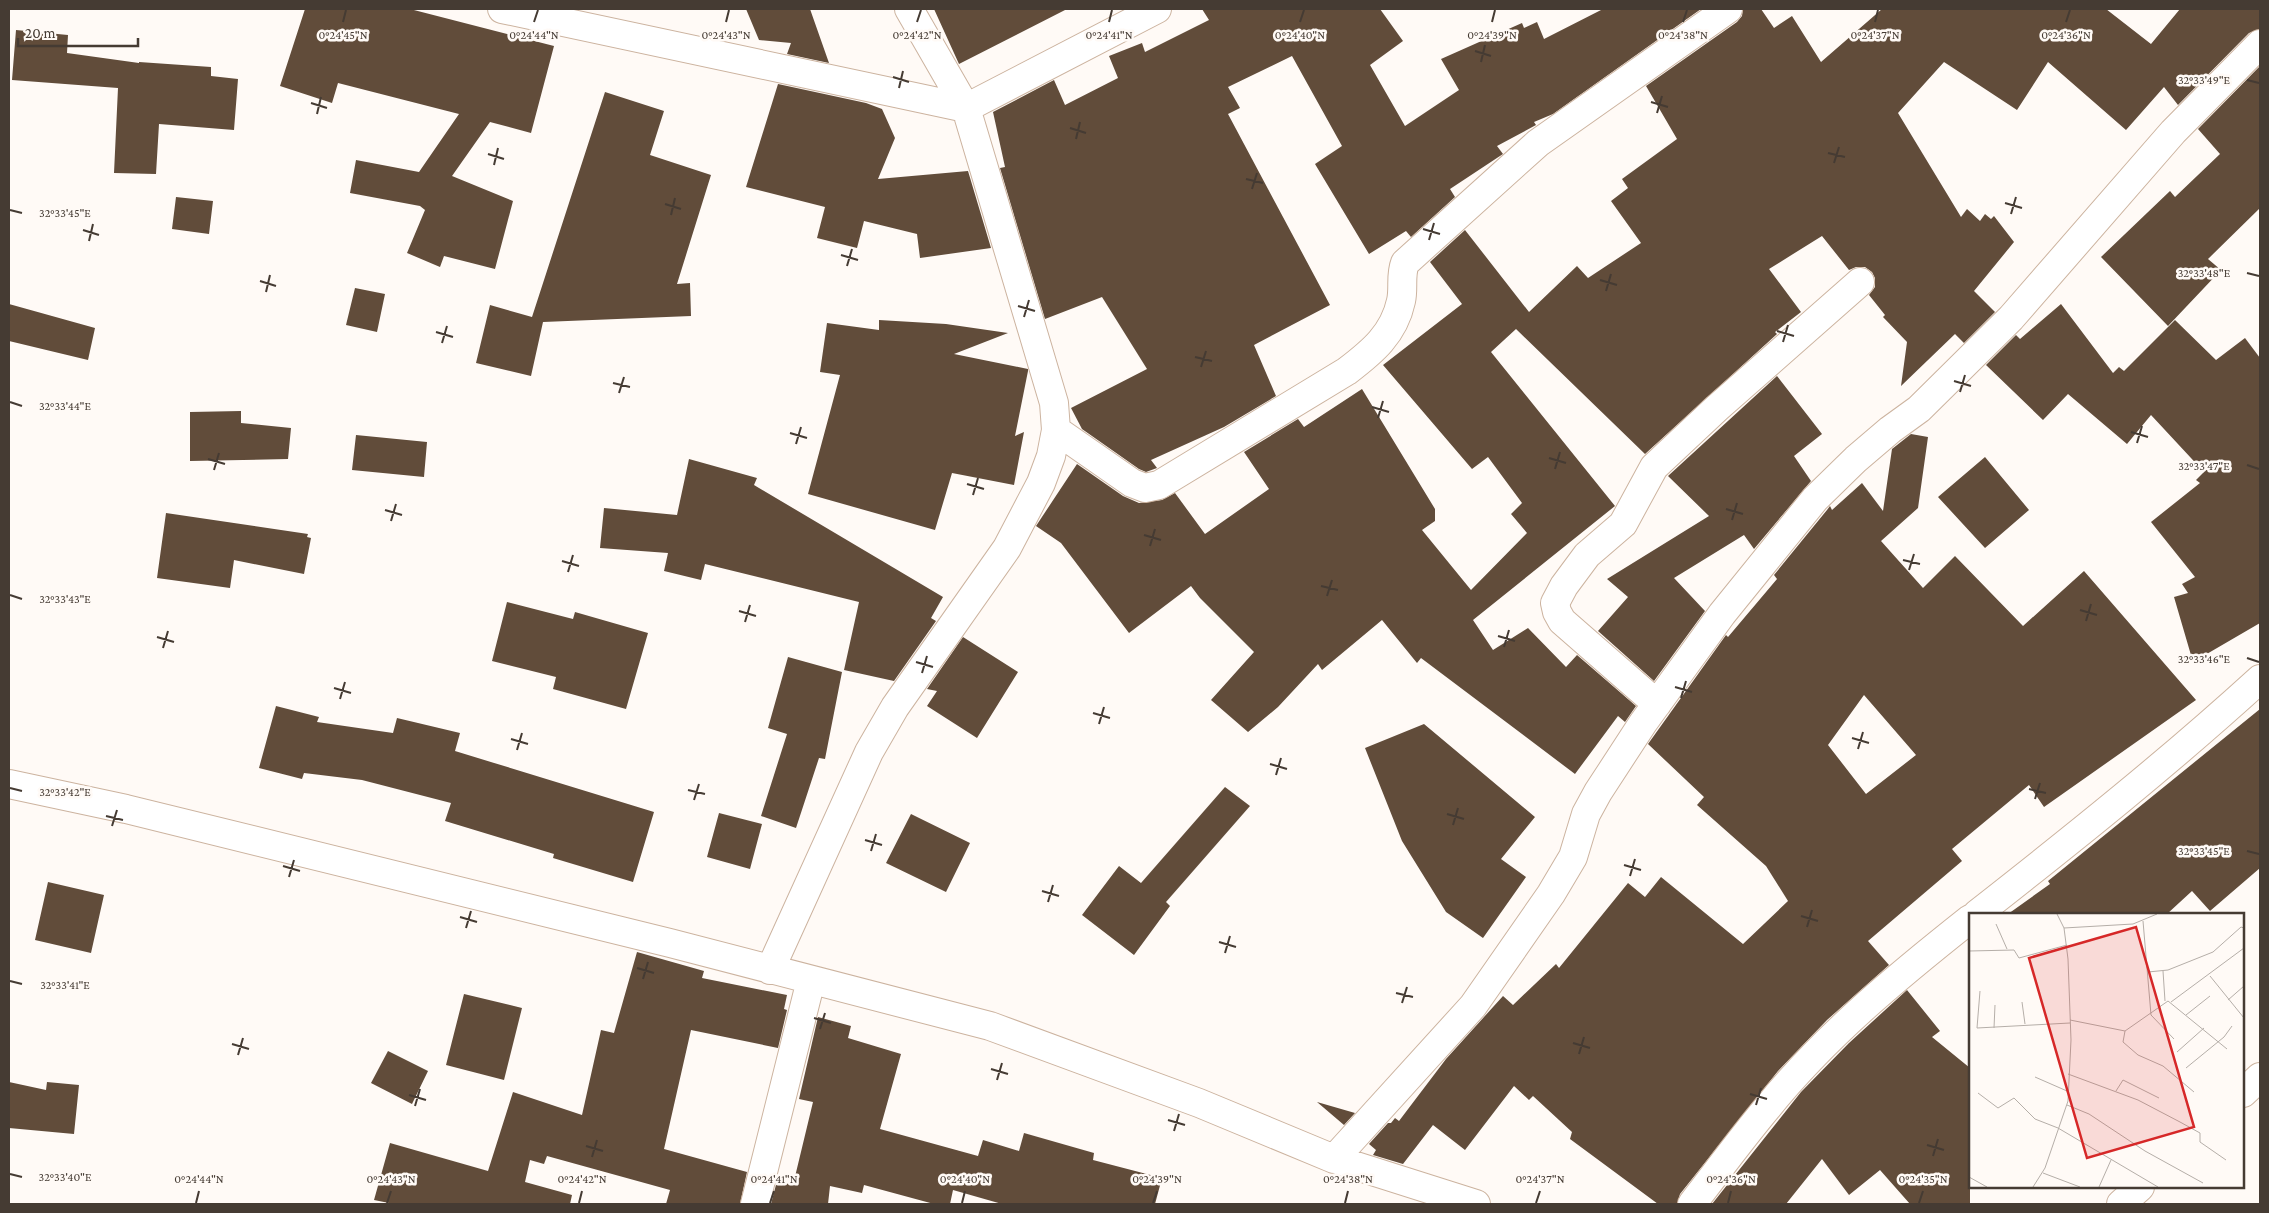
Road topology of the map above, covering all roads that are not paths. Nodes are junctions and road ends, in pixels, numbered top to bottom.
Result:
1 (506, 9) edge
2 (909, 9) edge
3 (1157, 9) edge
4 (1728, 9) edge
5 (2260, 44) edge
6 (966, 108) junction
7 (1860, 282) dead end
8 (1056, 430) junction
9 (2260, 679) edge
10 (1657, 704) junction
11 (9, 784) edge
12 (1978, 913) edge
13 (1969, 921) edge
14 (770, 970) junction
15 (811, 980) junction
16 (2260, 1077) edge
17 (2244, 1092) edge
18 (1334, 1159) junction
19 (2139, 1188) edge
20 (755, 1204) edge
21 (1476, 1204) edge
22 (1692, 1204) edge
23 (2121, 1204) edge

1 - 6 street
2 - 6 street
3 - 6 street
4 - 8 street
5 - 10 street
6 - 8 street
7 - 10 street
8 - 14 street
9 - 12 street
10 - 18 street
11 - 14 street
13 - 22 street
14 - 15 street
15 - 18 street
15 - 20 street
16 - 17 street
18 - 21 street
19 - 23 street

